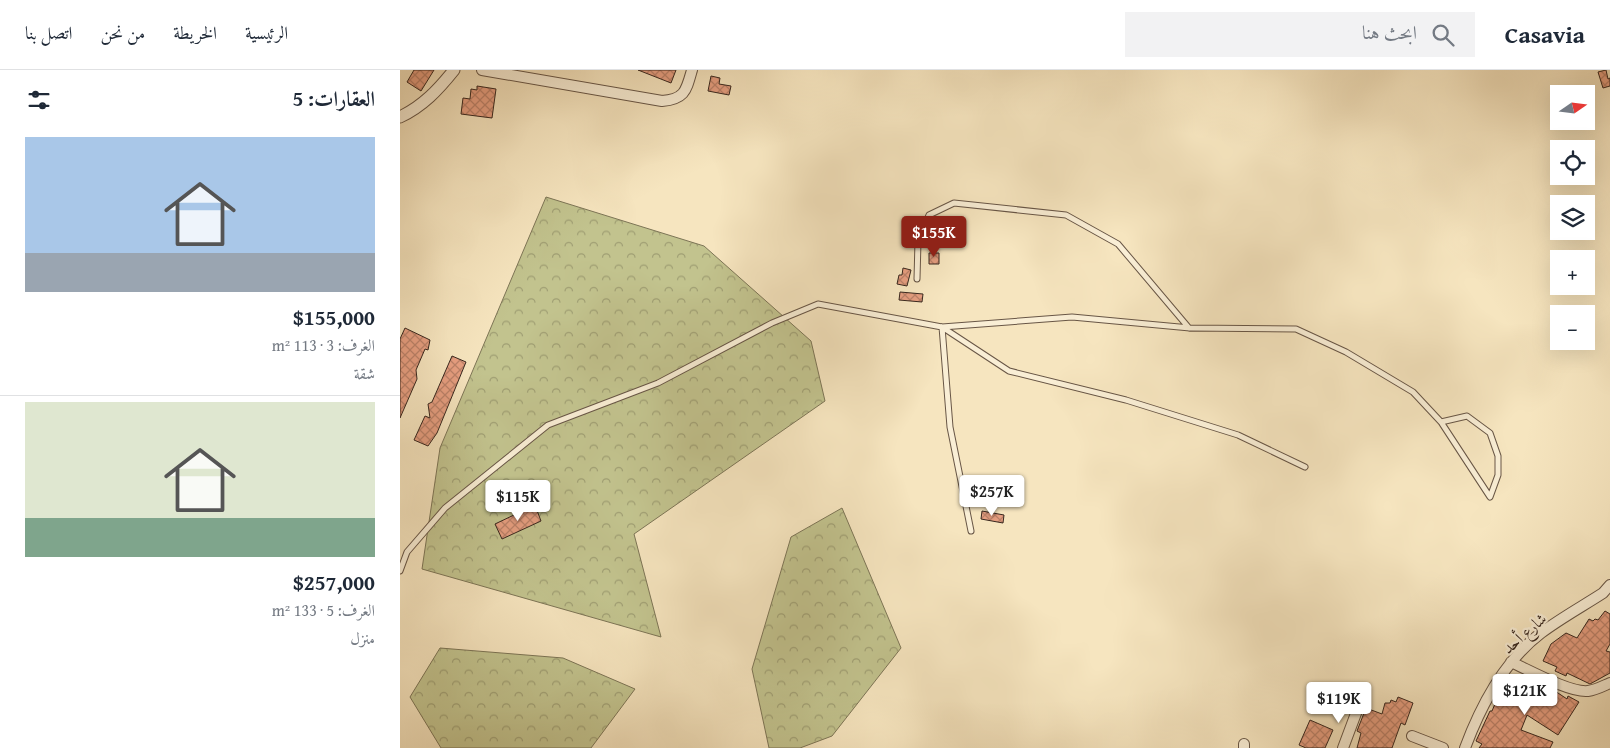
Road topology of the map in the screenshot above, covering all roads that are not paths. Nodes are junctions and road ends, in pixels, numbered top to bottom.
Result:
1 (454, 70) edge
2 (482, 70) edge
3 (692, 70) edge
4 (400, 104) edge
5 (405, 115) edge
6 (917, 279) dead end
7 (942, 327) junction
8 (1189, 328) junction
9 (1441, 422) junction
10 (1305, 467) dead end
11 (971, 531) dead end
12 (400, 571) edge
13 (1610, 585) edge
14 (1511, 662) junction
15 (1610, 683) edge
16 (1358, 708) dead end
17 (1412, 736) dead end
18 (1343, 748) edge
19 (1443, 748) edge
20 (1465, 748) edge

1 - 5 street
2 - 3 street
4 - 5 street
6 - 8 lane
7 - 8 lane
7 - 10 lane
7 - 11 lane
7 - 12 lane
8 - 9 lane
9 - 9 lane
13 - 14 street, شارع أحد
14 - 15 street
14 - 20 street, شارع أحد
16 - 18 street
17 - 19 street

